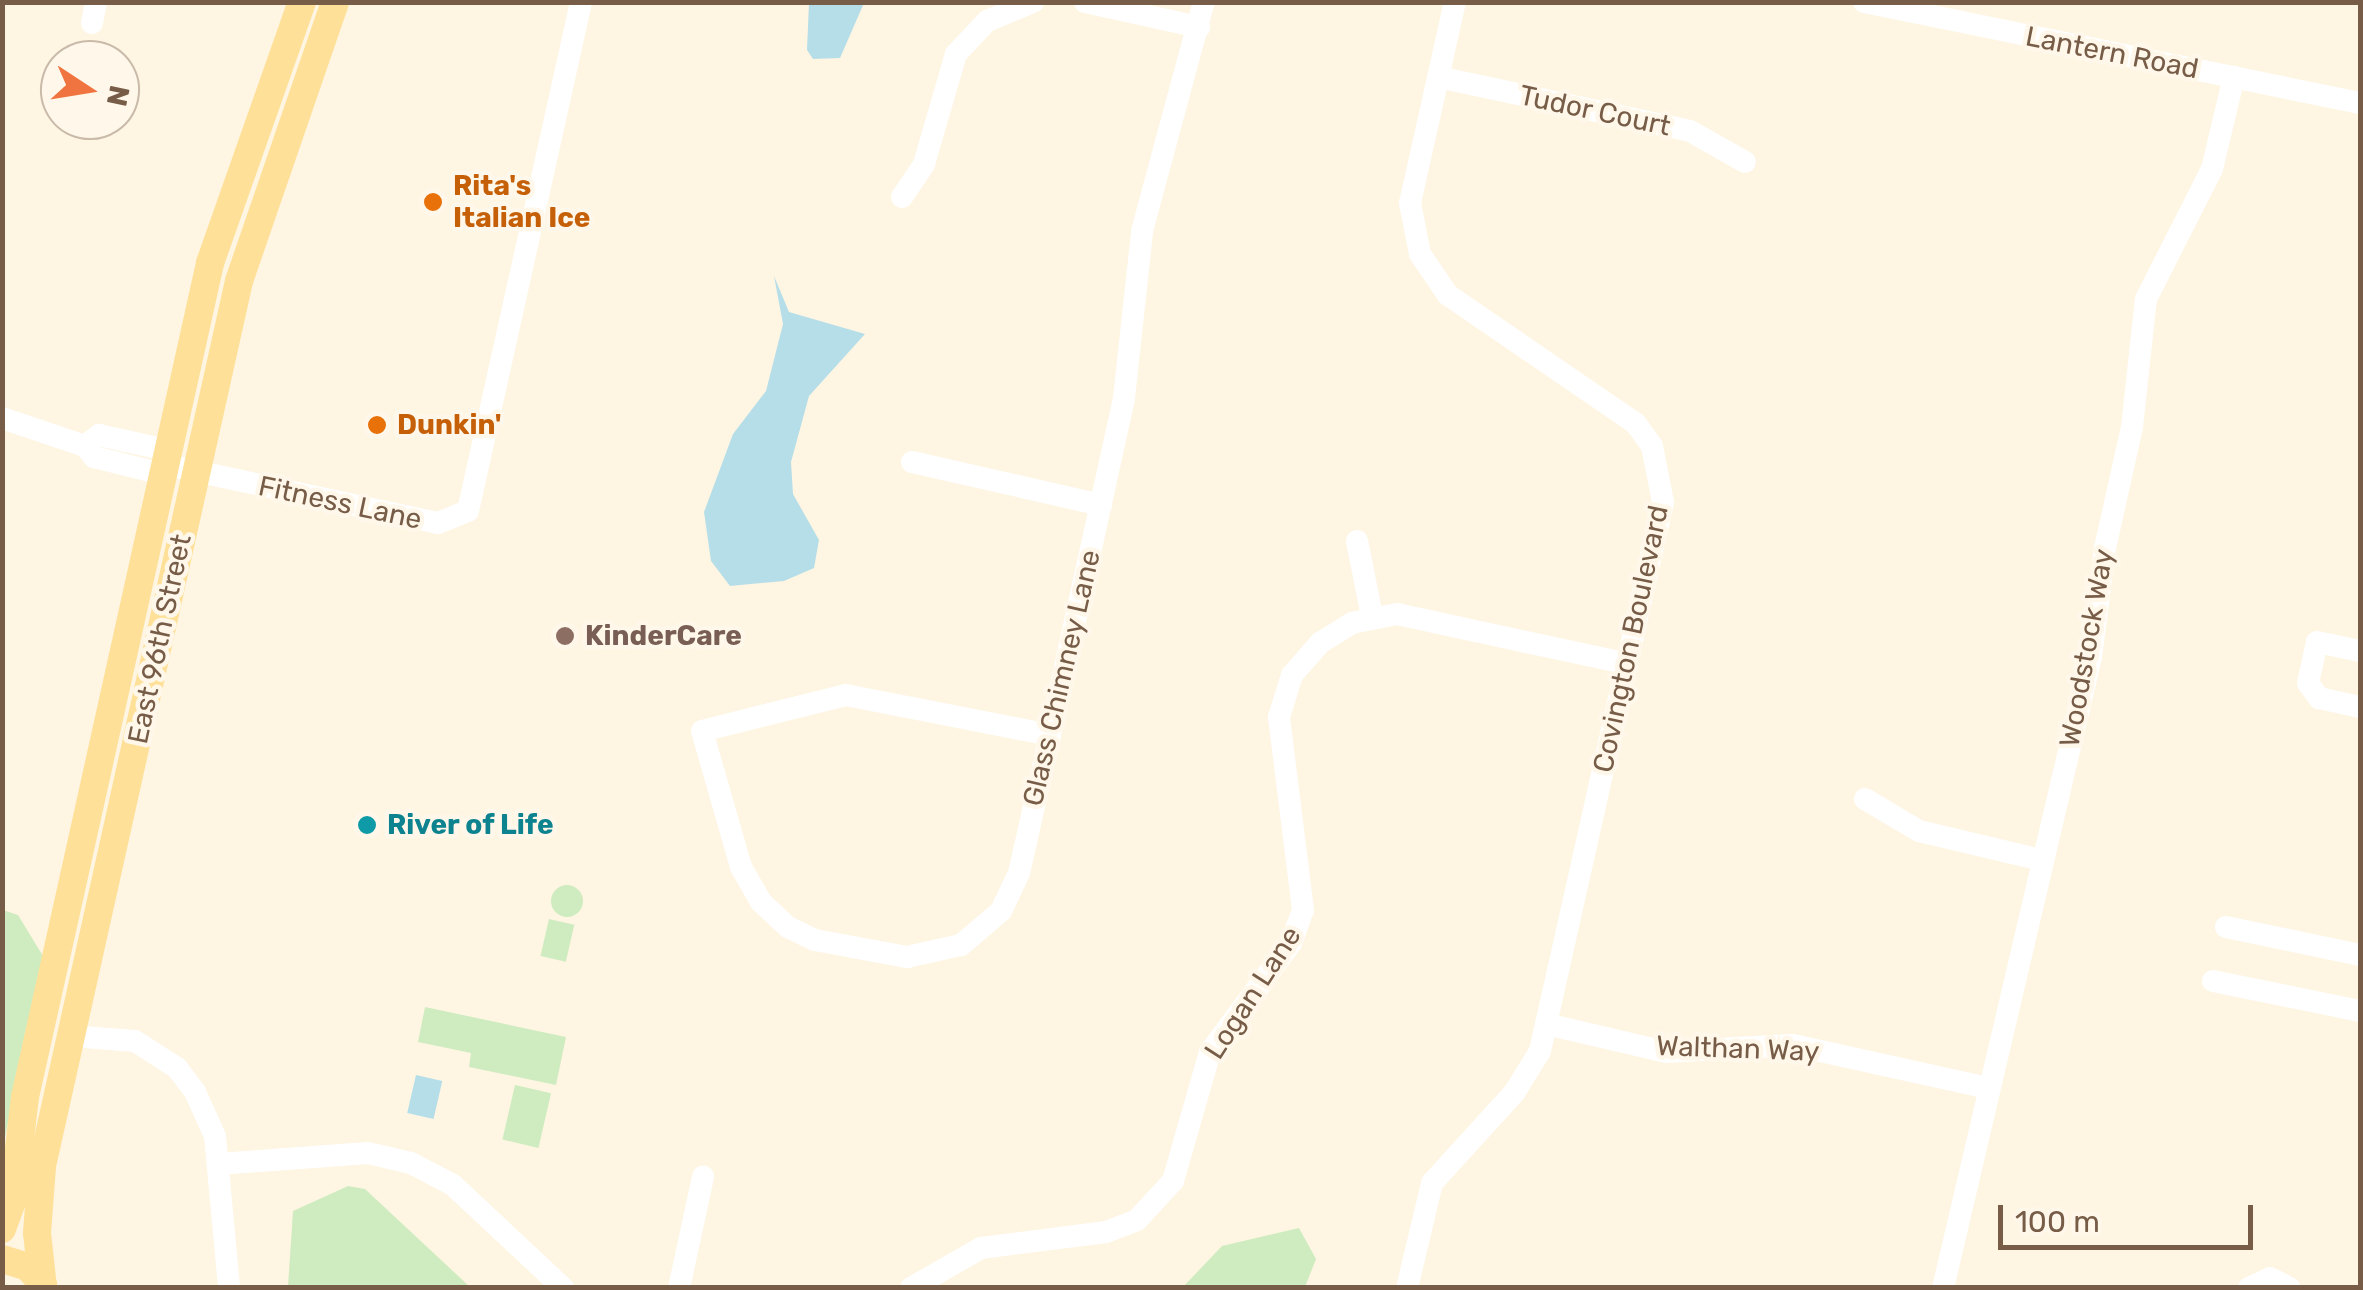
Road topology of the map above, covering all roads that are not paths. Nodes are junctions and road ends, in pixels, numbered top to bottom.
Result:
1 (302, 2) edge
2 (335, 2) edge
3 (580, 2) edge
4 (1033, 2) edge
5 (1085, 2) edge
6 (1204, 2) edge
7 (1455, 2) edge
8 (1864, 2) edge
9 (1943, 10) edge
10 (1199, 27) junction
11 (1438, 77) junction
12 (2234, 77) junction
13 (2360, 103) edge
14 (1745, 162) dead end
15 (902, 197) dead end
16 (2, 418) edge
17 (912, 462) dead end
18 (168, 463) junction
19 (196, 471) junction
20 (1100, 505) junction
21 (1358, 542) dead end
22 (1372, 616) junction
23 (2360, 651) edge
24 (1628, 664) junction
25 (2360, 707) edge
26 (1050, 735) junction
27 (1865, 799) dead end
28 (2042, 860) junction
29 (71, 886) junction
30 (2226, 927) dead end
31 (2360, 955) edge
32 (2213, 981) dead end
33 (2360, 1011) edge
34 (1546, 1024) junction
35 (85, 1035) junction
36 (1989, 1088) junction
37 (218, 1164) junction
38 (704, 1177) dead end
39 (2, 1229) edge
40 (2, 1259) edge
41 (43, 1286) edge
42 (229, 1288) edge
43 (564, 1288) edge
44 (679, 1288) edge
45 (911, 1288) edge
46 (1407, 1288) edge
47 (1943, 1288) edge
48 (2249, 1288) edge
49 (2290, 1288) edge

1 - 18 main road, East 96th Street
2 - 19 main road, East 96th Street
3 - 19 street, Fitness Lane
4 - 15 street
5 - 10 street
6 - 10 street, Glass Chimney Lane
7 - 11 street, Covington Boulevard
8 - 9 street, Lantern Road
9 - 12 street, Lantern Road
10 - 20 street, Glass Chimney Lane
11 - 14 street, Tudor Court
11 - 24 street, Covington Boulevard
12 - 13 street, Lantern Road
12 - 28 street, Woodstock Way
16 - 18 street, Fitness Lane
17 - 20 street
18 - 19 street, Fitness Lane
18 - 29 main road, East 96th Street
19 - 35 main road, East 96th Street
20 - 26 street, Glass Chimney Lane
21 - 22 street
22 - 24 street, Logan Lane
22 - 45 street, Logan Lane
23 - 25 street
24 - 34 street, Covington Boulevard
26 - 26 street, Glass Chimney Lane
27 - 28 street
28 - 36 street, Woodstock Way
29 - 35 main road
29 - 39 main road, East 96th Street
30 - 31 street
32 - 33 street
34 - 36 street, Walthan Way
34 - 46 street, Covington Boulevard
35 - 37 street
35 - 41 main road, East 96th Street
36 - 47 street, Woodstock Way
37 - 42 street
37 - 43 street
38 - 44 street
40 - 41 main road
48 - 49 street

